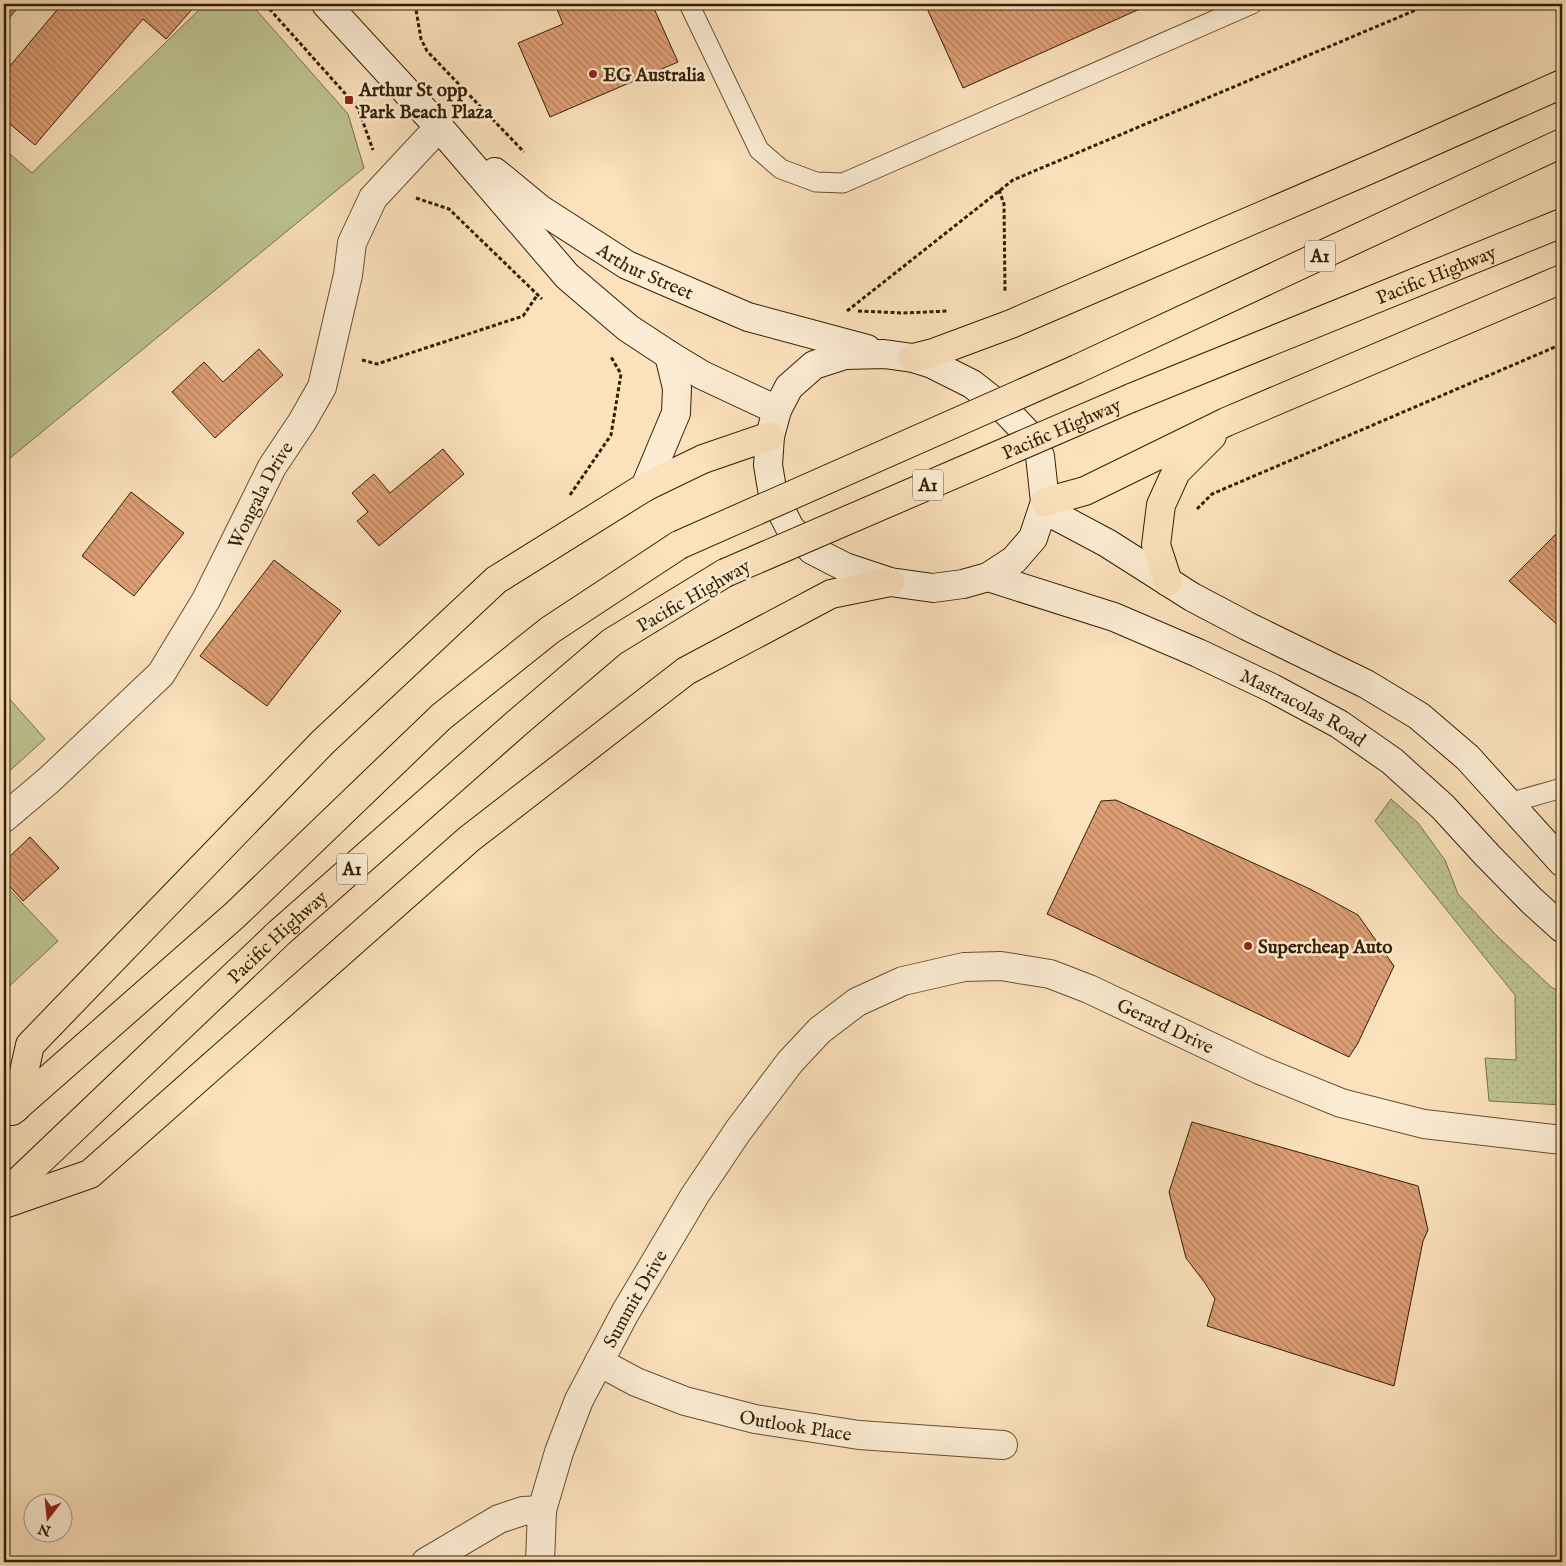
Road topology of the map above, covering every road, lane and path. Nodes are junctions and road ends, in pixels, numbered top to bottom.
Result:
1 (265, 4) edge
2 (326, 4) edge
3 (415, 4) edge
4 (689, 4) edge
5 (1252, 4) edge
6 (1430, 4) edge
7 (1562, 84) edge
8 (439, 127) junction
9 (1562, 143) edge
10 (374, 152) dead end
11 (528, 155) dead end
12 (999, 190) junction
13 (409, 195) dead end
14 (1562, 212) edge
15 (1562, 223) edge
16 (1524, 239) junction
17 (1562, 279) edge
18 (1005, 300) dead end
19 (838, 310) dead end
20 (847, 311) junction
21 (953, 311) dead end
22 (1562, 344) edge
23 (330, 350) junction
24 (884, 354) junction
25 (669, 355) junction
26 (912, 358) junction
27 (777, 410) junction
28 (1226, 422) junction
29 (770, 436) junction
30 (645, 487) junction
31 (1044, 505) junction
32 (1196, 510) dead end
33 (988, 578) junction
34 (890, 582) junction
35 (1168, 582) junction
36 (1562, 788) edge
37 (1509, 803) junction
38 (4, 818) edge
39 (1562, 862) edge
40 (1562, 928) edge
41 (790, 1062) joint
42 (10, 1114) edge
43 (1562, 1140) edge
44 (4, 1195) edge
45 (4, 1204) edge
46 (599, 1362) junction
47 (1003, 1445) dead end
48 (542, 1510) junction
49 (426, 1562) edge
50 (540, 1562) edge

1 - 10 path
2 - 8 street, Arthur Street
3 - 11 path
4 - 5 lane
6 - 12 path
7 - 26 highway
8 - 23 street, Wongala Drive
8 - 24 street, Arthur Street
8 - 25 street, Arthur Street
9 - 42 highway, A1, bridge
12 - 18 path
12 - 20 path
13 - 23 path
14 - 16 highway
15 - 16 highway, Pacific Highway / A1
16 - 44 highway, Pacific Highway / A1, bridge
17 - 28 highway
19 - 20 path
20 - 21 path
22 - 32 path
23 - 38 street, Wongala Drive
24 - 26 street
24 - 27 street
25 - 27 street, Arthur Street
25 - 30 street
26 - 31 street
27 - 29 street
28 - 31 highway
28 - 35 highway
29 - 30 highway
29 - 34 street
30 - 42 highway
31 - 33 street
31 - 35 street
33 - 34 street
33 - 40 street, Mastracolas Road
34 - 45 highway
35 - 37 street
36 - 37 lane
37 - 39 street
41 - 43 street, Gerard Drive
41 - 46 street, Summit Drive
46 - 47 street, Outlook Place
46 - 48 street, Summit Drive
48 - 49 street
48 - 50 street, Summit Drive

